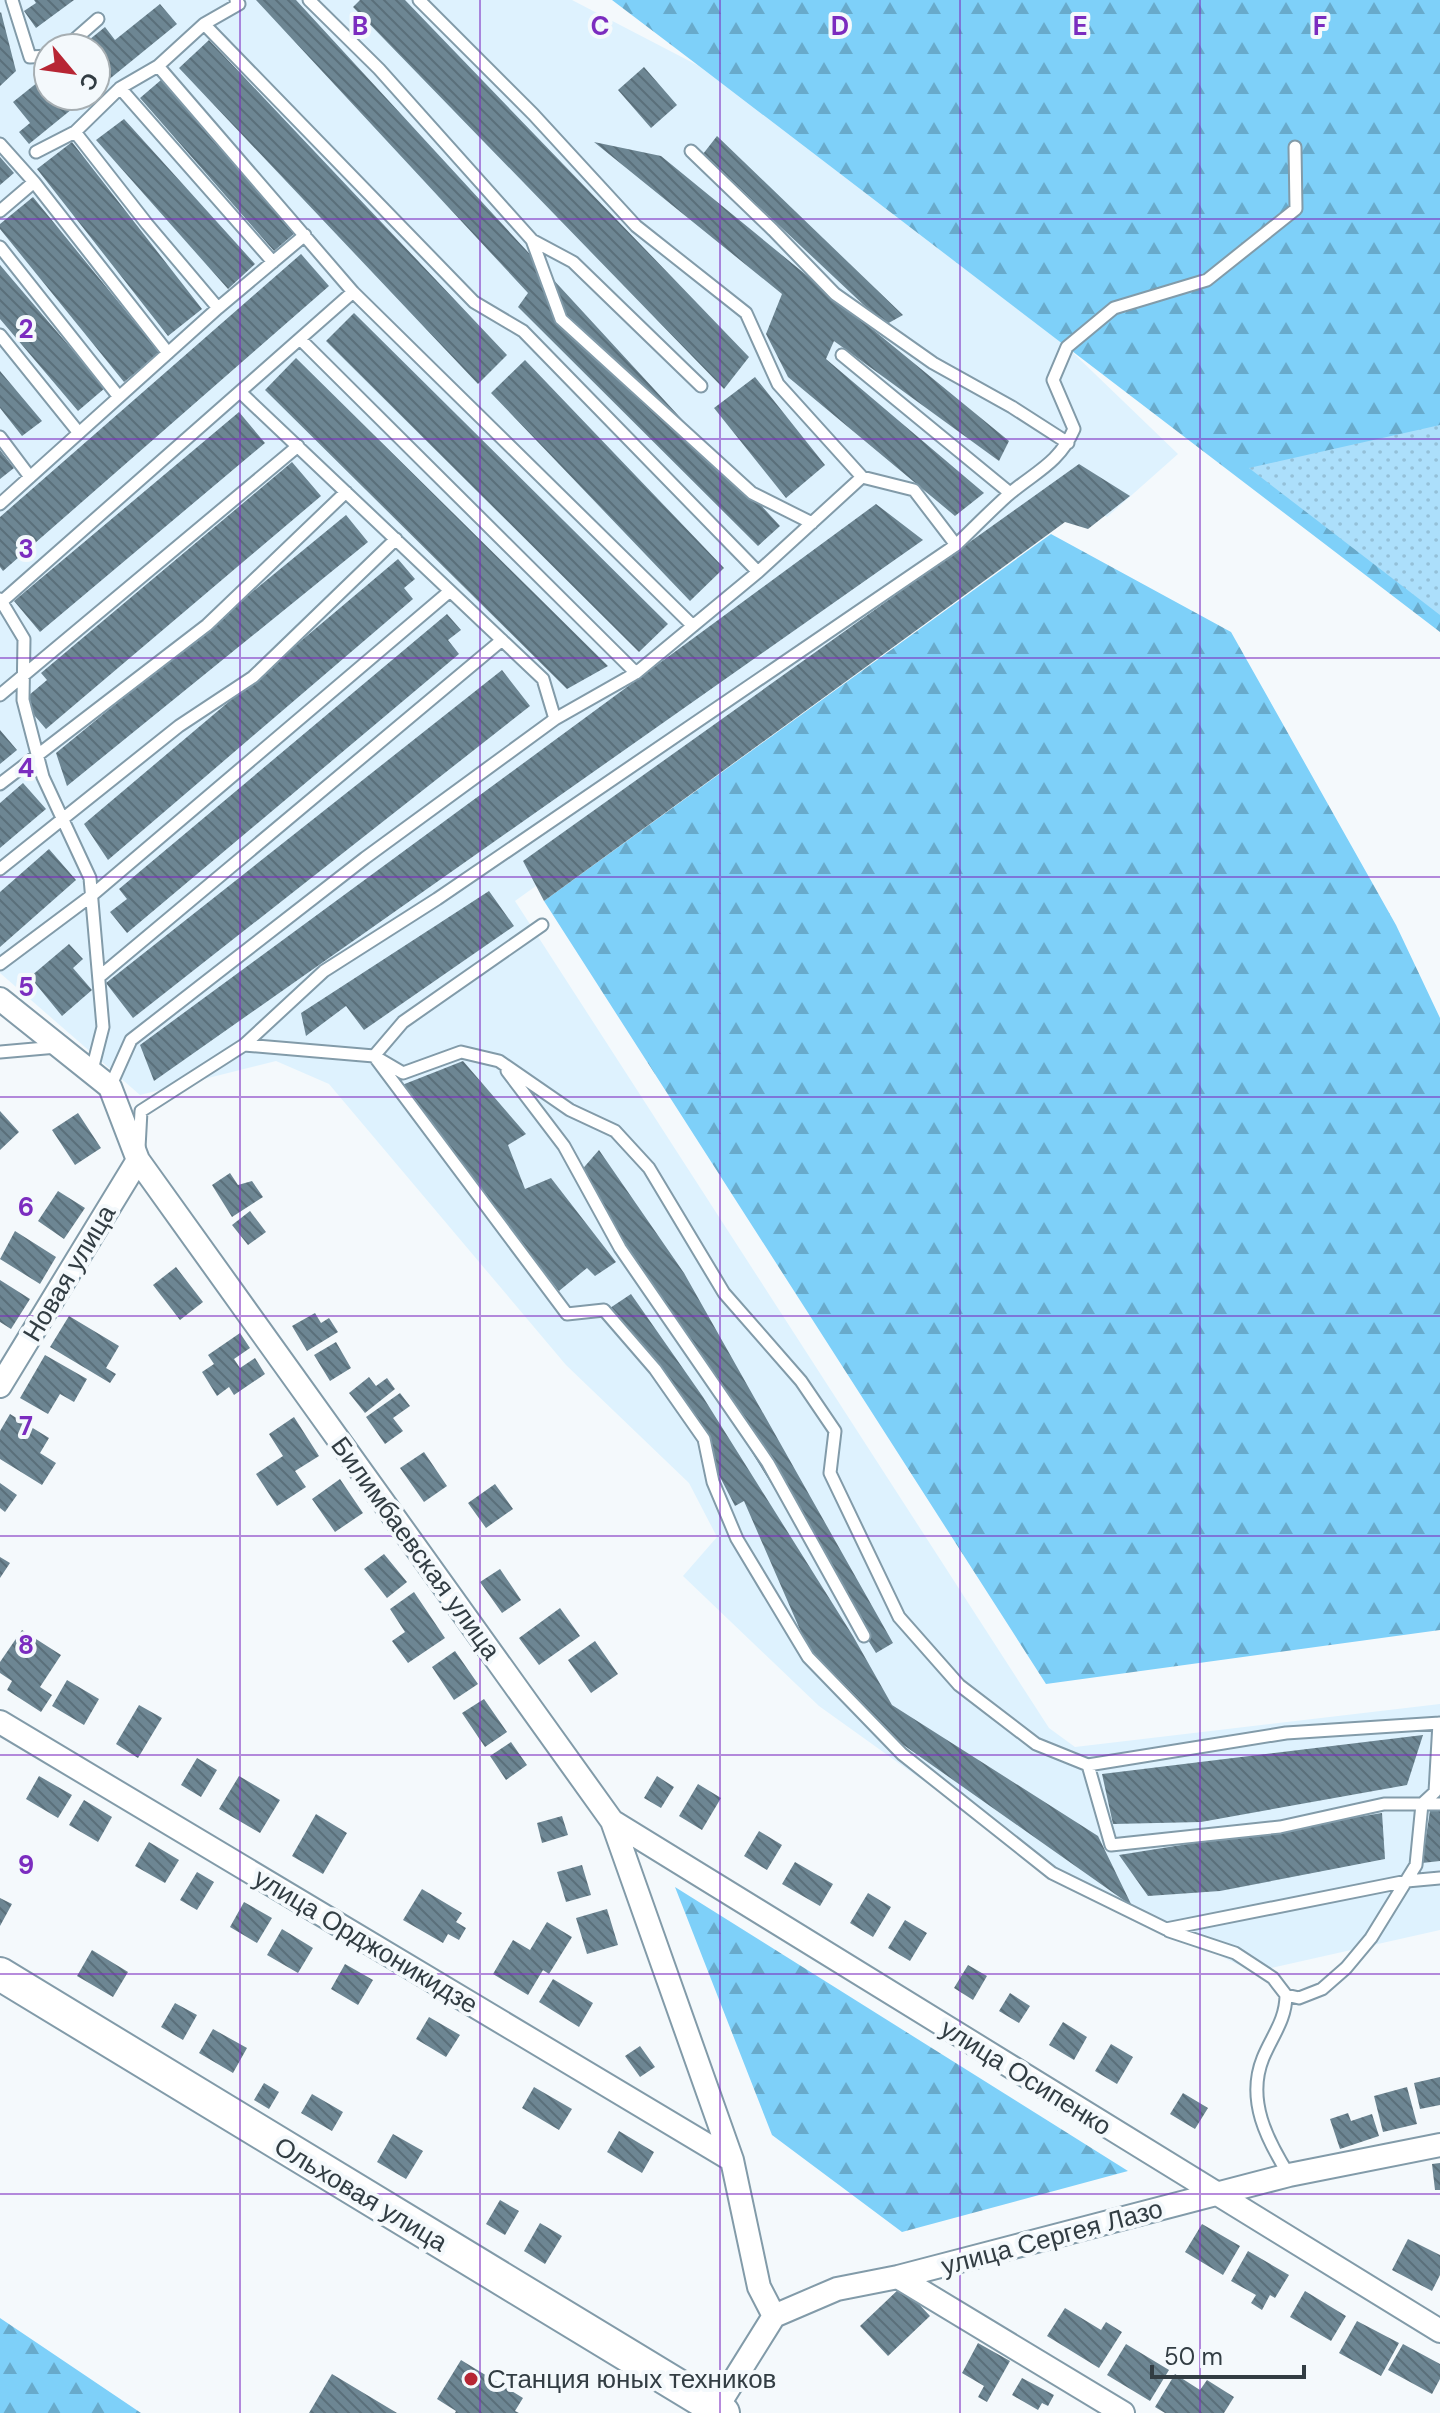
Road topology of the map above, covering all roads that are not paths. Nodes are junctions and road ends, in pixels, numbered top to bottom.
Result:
1 (12, 0) edge
2 (236, 0) edge
3 (309, 0) edge
4 (419, 0) edge
5 (98, 19) dead end
6 (204, 24) junction
7 (83, 32) edge
8 (32, 57) edge
9 (158, 66) junction
10 (120, 88) junction
11 (75, 132) junction
12 (0, 144) edge
13 (1295, 147) dead end
14 (691, 151) dead end
15 (36, 152) dead end
16 (34, 182) junction
17 (0, 211) edge
18 (305, 235) junction
19 (532, 240) junction
20 (0, 247) edge
21 (273, 262) junction
22 (353, 292) junction
23 (218, 308) junction
24 (0, 335) edge
25 (300, 339) junction
26 (168, 353) junction
27 (842, 355) dead end
28 (701, 386) dead end
29 (240, 392) junction
30 (119, 397) junction
31 (79, 433) junction
32 (0, 437) edge
33 (1068, 443) junction
34 (298, 446) junction
35 (30, 477) junction
36 (862, 477) junction
37 (346, 492) junction
38 (1010, 493) junction
39 (0, 504) edge
40 (812, 523) junction
41 (396, 539) junction
42 (956, 545) junction
43 (758, 572) junction
44 (450, 591) junction
45 (1, 601) edge
46 (693, 626) junction
47 (502, 640) junction
48 (636, 673) junction
49 (23, 675) junction
50 (0, 695) edge
51 (555, 719) junction
52 (37, 754) junction
53 (0, 784) edge
54 (62, 818) junction
55 (0, 869) edge
56 (91, 896) junction
57 (542, 925) dead end
58 (0, 964) edge
59 (99, 977) junction
60 (0, 999) edge
61 (244, 1045) junction
62 (57, 1047) junction
63 (0, 1052) edge
64 (374, 1056) junction
65 (499, 1061) junction
66 (100, 1081) junction
67 (138, 1160) junction
68 (0, 1386) edge
69 (864, 1636) dead end
70 (0, 1722) edge
71 (1439, 1723) edge
72 (1088, 1765) junction
73 (1422, 1804) junction
74 (1440, 1804) edge
75 (612, 1821) junction
76 (1440, 1878) edge
77 (1407, 1881) junction
78 (1166, 1929) junction
79 (0, 1974) edge
80 (1286, 1995) junction
81 (1440, 2145) edge
82 (732, 2160) junction
83 (1289, 2175) junction
84 (1216, 2194) junction
85 (898, 2277) junction
86 (774, 2316) junction
87 (1440, 2331) edge
88 (718, 2412) edge
89 (1123, 2413) edge

1 - 8 lane
2 - 6 lane
3 - 19 lane
4 - 36 lane
5 - 7 lane
6 - 9 lane
6 - 43 lane
9 - 10 lane
9 - 18 lane
10 - 11 lane
10 - 21 lane
11 - 15 lane
11 - 23 lane
12 - 16 lane
13 - 33 lane
14 - 33 lane
16 - 17 lane
16 - 26 lane
18 - 21 lane
18 - 22 lane
19 - 28 lane
19 - 40 lane
20 - 30 lane
21 - 23 lane
22 - 25 lane
22 - 46 lane
23 - 26 lane
24 - 31 lane
25 - 29 lane
25 - 48 lane
26 - 30 lane
27 - 38 lane
29 - 34 lane
29 - 45 lane
30 - 31 lane
31 - 35 lane
32 - 35 lane
33 - 38 lane
34 - 37 lane
34 - 49 lane
35 - 39 lane
36 - 40 lane
36 - 42 lane
37 - 41 lane
37 - 52 lane
38 - 42 lane
40 - 43 lane
41 - 44 lane
41 - 54 lane
42 - 61 lane
43 - 46 lane
44 - 47 lane
44 - 56 lane
45 - 49 lane
46 - 48 lane
47 - 51 lane
47 - 59 lane
48 - 51 lane
49 - 50 lane
49 - 52 lane
51 - 66 lane
52 - 53 lane
52 - 54 lane
54 - 55 lane
54 - 56 lane
56 - 58 lane
56 - 59 lane
57 - 64 lane
59 - 66 lane
60 - 62 street, Билимбаевская улица
61 - 64 lane
61 - 67 lane
62 - 63 lane
62 - 66 street, Билимбаевская улица
64 - 65 lane
64 - 78 lane
65 - 69 lane
65 - 72 lane
66 - 67 street, Билимбаевская улица
67 - 68 street, Новая улица
67 - 75 street, Билимбаевская улица
70 - 82 street, улица Орджоникидзе
71 - 72 lane
71 - 73 lane
72 - 73 lane
73 - 74 lane
73 - 77 lane
75 - 82 street, Билимбаевская улица
75 - 84 street, улица Осипенко
76 - 77 lane
77 - 78 lane
77 - 80 lane
78 - 80 lane
79 - 88 main road, Ольховая улица
80 - 83 lane
81 - 83 street, улица Сергея Лазо
82 - 86 street, Билимбаевская улица
83 - 84 street, улица Сергея Лазо
84 - 85 street, улица Сергея Лазо
84 - 87 street, улица Осипенко
85 - 86 street, улица Сергея Лазо
85 - 89 street
86 - 88 street

